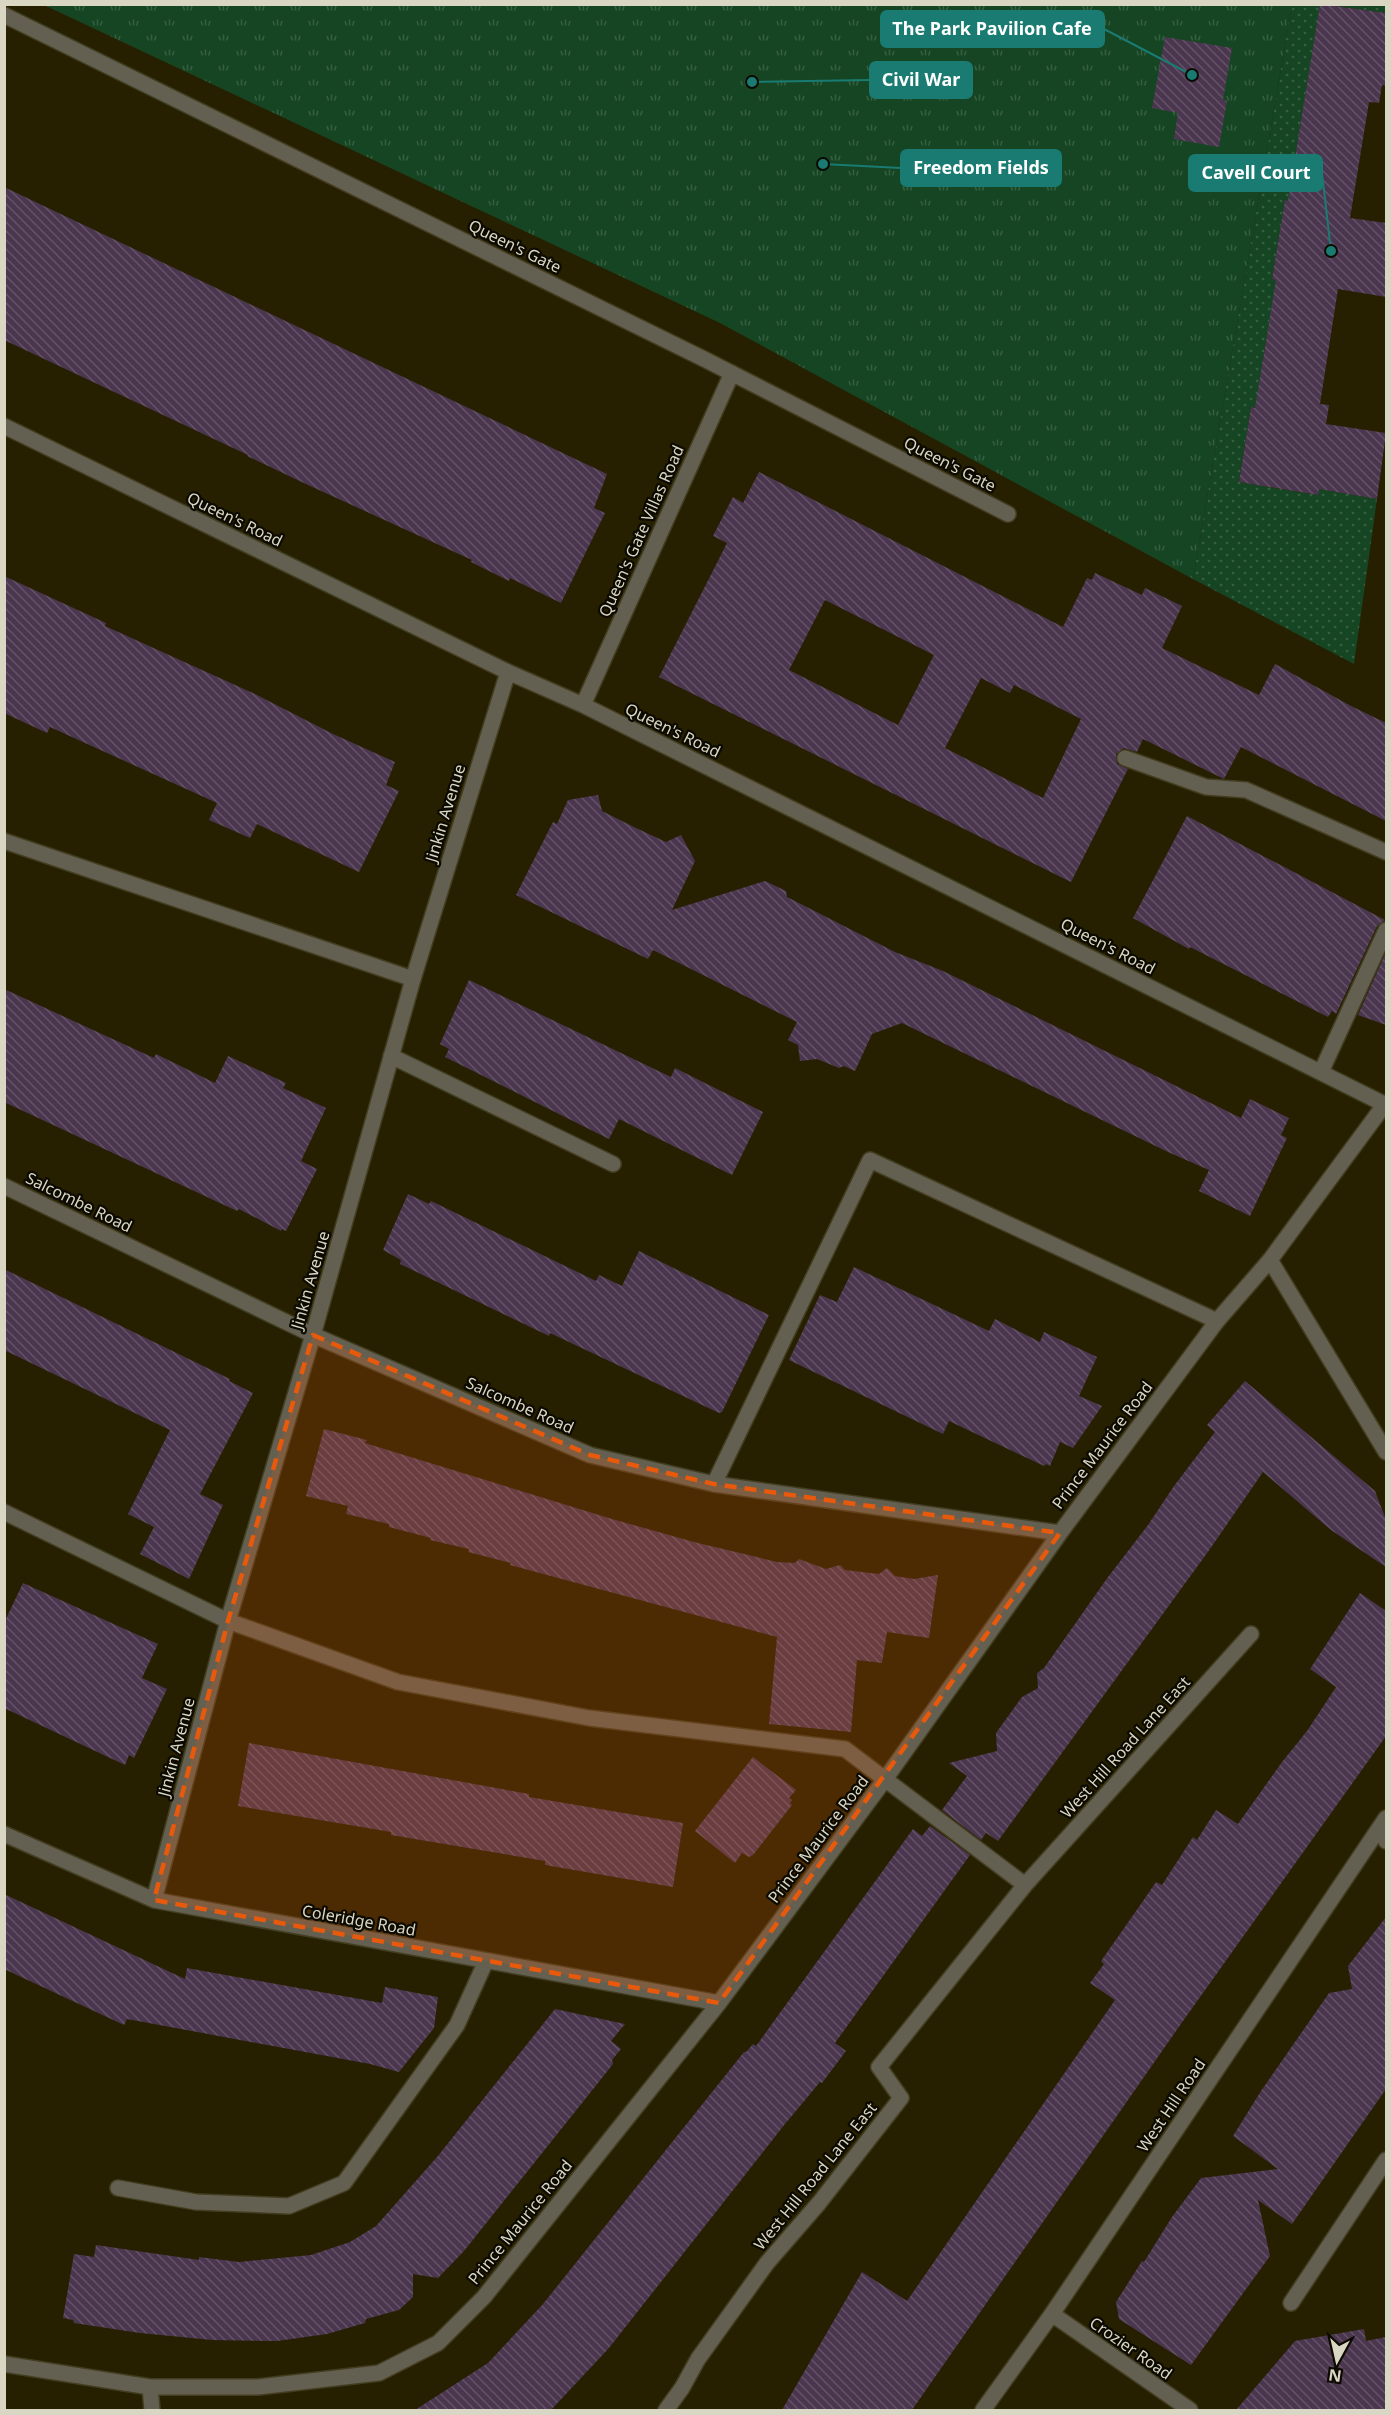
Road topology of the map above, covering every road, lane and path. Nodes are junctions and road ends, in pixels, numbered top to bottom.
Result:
1 (4, 15) edge
2 (732, 373) junction
3 (4, 426) edge
4 (1008, 514) dead end
5 (508, 672) junction
6 (583, 705) junction
7 (1125, 758) dead end
8 (4, 841) edge
9 (1386, 852) edge
10 (1386, 930) edge
11 (412, 979) junction
12 (391, 1056) junction
13 (1321, 1072) junction
14 (1386, 1104) edge
15 (613, 1164) dead end
16 (4, 1186) edge
17 (1270, 1260) junction
18 (1217, 1321) junction
19 (313, 1335) junction
20 (1386, 1452) edge
21 (714, 1484) junction
22 (4, 1512) edge
23 (1060, 1533) junction
24 (228, 1621) junction
25 (1251, 1634) dead end
26 (886, 1778) junction
27 (1384, 1829) edge
28 (4, 1834) edge
29 (1025, 1885) junction
30 (154, 1900) junction
31 (486, 1961) junction
32 (719, 2003) junction
33 (1386, 2160) edge
34 (118, 2188) dead end
35 (1291, 2303) dead end
36 (1052, 2314) junction
37 (4, 2364) edge
38 (150, 2387) junction
39 (152, 2410) edge
40 (666, 2410) edge
41 (983, 2410) edge
42 (1190, 2410) edge

1 - 2 street, Queen's Gate
2 - 4 street, Queen's Gate
2 - 6 street, Queen's Gate Villas Road
3 - 5 street, Queen's Road
5 - 6 street, Queen's Road
5 - 11 street, Jinkin Avenue
6 - 13 street, Queen's Road
7 - 9 street
8 - 11 street
10 - 13 street
11 - 12 street, Jinkin Avenue
12 - 15 street
12 - 19 street, Jinkin Avenue
13 - 14 street, Queen's Road
14 - 17 street, Prince Maurice Road
16 - 19 street, Salcombe Road
17 - 18 street, Prince Maurice Road
17 - 20 street
18 - 21 street
18 - 23 street, Prince Maurice Road
19 - 21 street, Salcombe Road
19 - 24 street, Jinkin Avenue
21 - 23 street, Salcombe Road
22 - 24 street
23 - 26 street, Prince Maurice Road
24 - 26 street
24 - 30 street, Jinkin Avenue
25 - 29 street, West Hill Road Lane East
26 - 29 street
26 - 32 street, Prince Maurice Road
27 - 36 street, West Hill Road
28 - 30 street, Coleridge Road
29 - 40 street, West Hill Road Lane East
30 - 31 street, Coleridge Road
31 - 32 street, Coleridge Road
31 - 34 street
32 - 38 street, Prince Maurice Road
33 - 35 street
36 - 41 street, West Hill Road
36 - 42 street, Crozier Road
37 - 38 street, Prince Maurice Road
38 - 39 street

